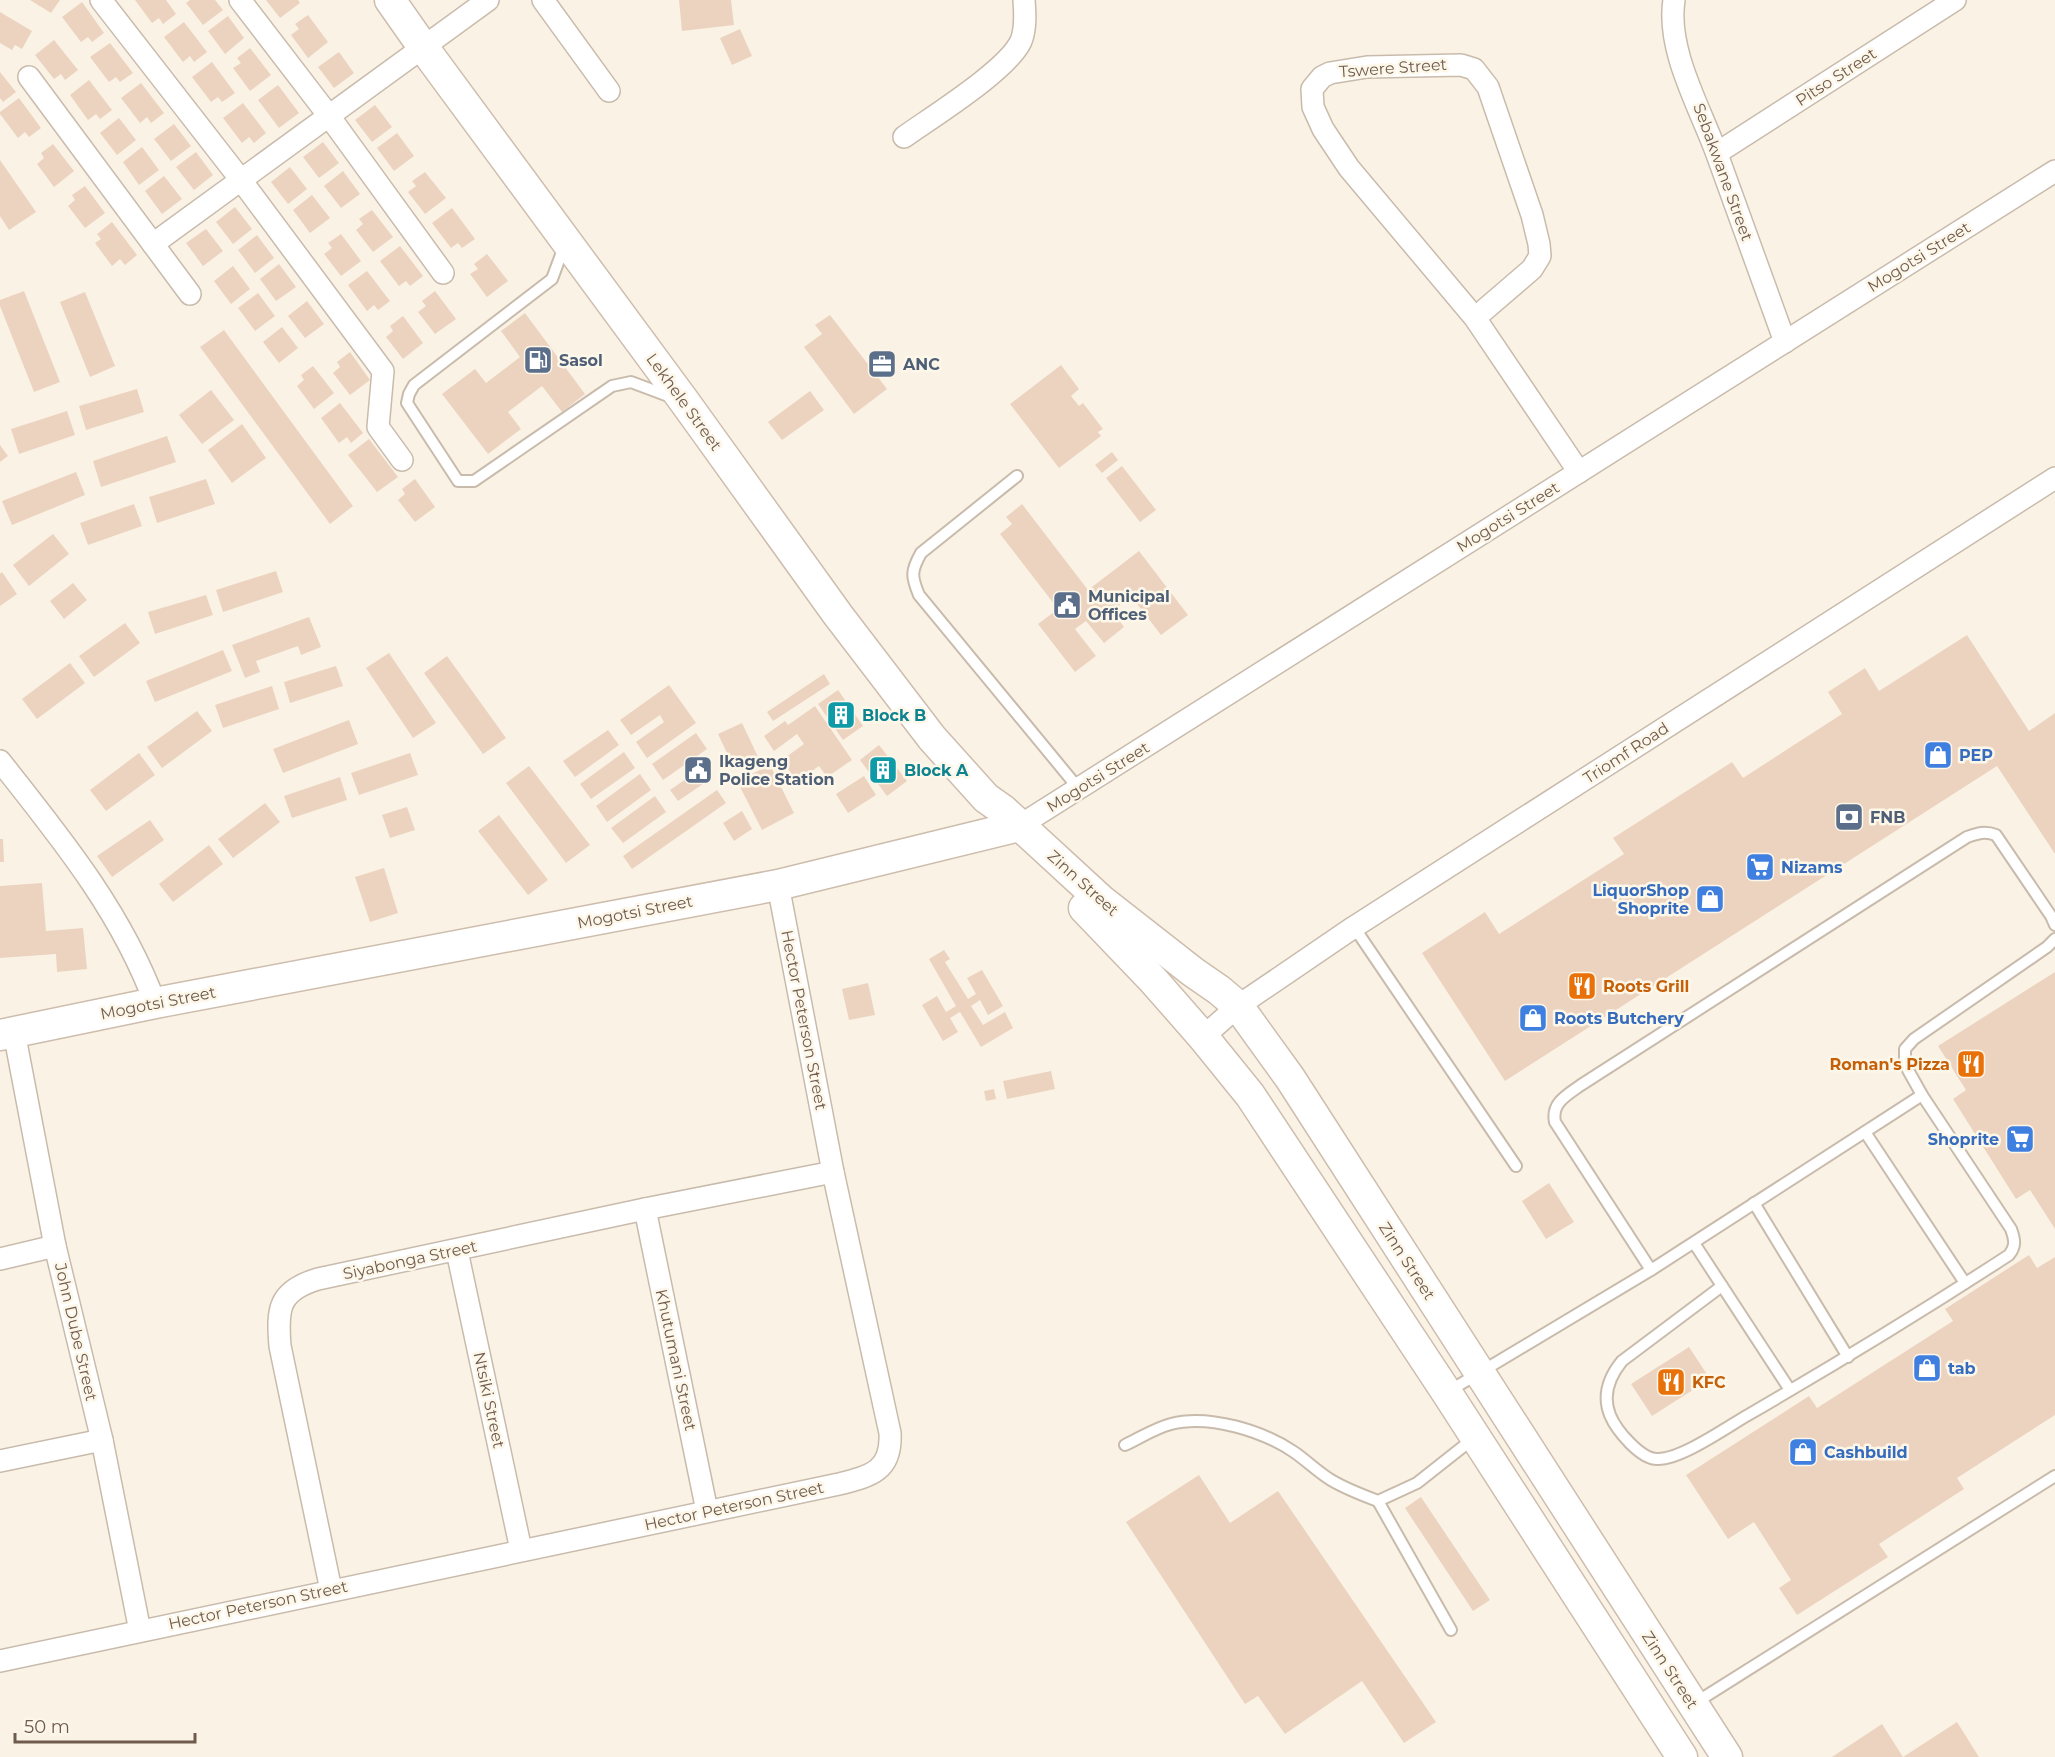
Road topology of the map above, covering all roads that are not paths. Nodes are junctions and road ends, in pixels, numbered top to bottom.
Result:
1 (101, 0) edge
2 (240, 0) edge
3 (390, 0) edge
4 (488, 0) edge
5 (543, 0) edge
6 (1024, 0) edge
7 (1674, 0) edge
8 (1954, 0) edge
9 (423, 47) junction
10 (29, 77) dead end
11 (609, 91) dead end
12 (328, 116) junction
13 (904, 137) dead end
14 (1717, 153) junction
15 (2055, 171) edge
16 (241, 180) junction
17 (566, 241) junction
18 (153, 244) junction
19 (443, 273) dead end
20 (190, 294) dead end
21 (1475, 318) junction
22 (1785, 342) junction
23 (684, 401) junction
24 (402, 460) dead end
25 (1579, 472) junction
26 (1017, 476) dead end
27 (2055, 478) edge
28 (0, 761) edge
29 (1079, 789) junction
30 (1012, 827) junction
31 (778, 885) junction
32 (2055, 925) edge
33 (1354, 927) junction
34 (2055, 939) edge
35 (155, 1003) junction
36 (1238, 1006) junction
37 (7, 1034) edge
38 (1203, 1037) junction
39 (1922, 1095) junction
40 (1865, 1132) junction
41 (1516, 1166) dead end
42 (833, 1172) junction
43 (1754, 1203) junction
44 (645, 1209) junction
45 (1694, 1243) junction
46 (55, 1246) junction
47 (457, 1251) junction
48 (0, 1259) edge
49 (1651, 1270) junction
50 (1965, 1283) junction
51 (1722, 1286) junction
52 (1848, 1357) junction
53 (1478, 1372) junction
54 (1790, 1390) junction
55 (1447, 1393) junction
56 (1474, 1437) junction
57 (102, 1440) junction
58 (1125, 1445) dead end
59 (0, 1461) edge
60 (2055, 1476) edge
61 (1378, 1501) junction
62 (707, 1511) junction
63 (520, 1550) junction
64 (332, 1590) junction
65 (140, 1630) junction
66 (1451, 1630) dead end
67 (0, 1661) edge
68 (1692, 1704) junction
69 (1682, 1757) edge
70 (1727, 1757) edge

1 - 16 street
2 - 12 street
3 - 9 street, Lekhele Street
4 - 9 street
5 - 11 street
6 - 13 street
7 - 14 street, Sebakwane Street
8 - 14 street, Pitso Street
9 - 12 street
9 - 17 street, Lekhele Street
10 - 18 street
12 - 16 street
12 - 19 street
14 - 22 street, Sebakwane Street
15 - 22 street, Mogotsi Street
16 - 18 street
16 - 24 street
17 - 23 street, Lekhele Street
17 - 23 lane
18 - 20 street
21 - 21 street, Tswere Street
21 - 25 street, Tswere Street
22 - 25 street, Mogotsi Street
23 - 30 street, Lekhele Street
25 - 29 street, Mogotsi Street
26 - 29 lane
27 - 33 street, Triomf Road
28 - 35 street
29 - 30 street, Mogotsi Street
30 - 31 street, Mogotsi Street
30 - 36 street, Zinn Street
30 - 38 street, Zinn Street
31 - 35 street, Mogotsi Street
31 - 42 street, Hector Peterson Street
32 - 49 lane
33 - 36 street, Triomf Road
33 - 41 lane
34 - 39 lane
35 - 37 street, Mogotsi Street
36 - 38 street, Triomf Road
36 - 53 street, Zinn Street
37 - 46 street, John Dube Street
38 - 55 street, Zinn Street
39 - 40 lane
39 - 50 lane
40 - 43 lane
40 - 50 lane
42 - 44 street, Siyabonga Street
42 - 62 street, Hector Peterson Street
43 - 45 lane
43 - 52 lane
44 - 47 street, Siyabonga Street
44 - 62 street, Khutumani Street
45 - 49 lane
45 - 51 lane
46 - 48 street
46 - 57 street, John Dube Street
47 - 63 street, Ntsiki Street
47 - 64 street, Siyabonga Street
49 - 53 lane
50 - 52 lane
51 - 54 lane
51 - 54 lane
52 - 54 lane
53 - 55 lane
53 - 68 street, Zinn Street
55 - 56 street, Zinn Street
56 - 61 lane
56 - 69 street, Zinn Street
57 - 59 street
57 - 65 street, John Dube Street
58 - 61 lane
60 - 68 lane
61 - 66 lane
62 - 63 street, Hector Peterson Street
63 - 64 street, Hector Peterson Street
64 - 65 street, Hector Peterson Street
65 - 67 street, Hector Peterson Street
68 - 70 street, Zinn Street

